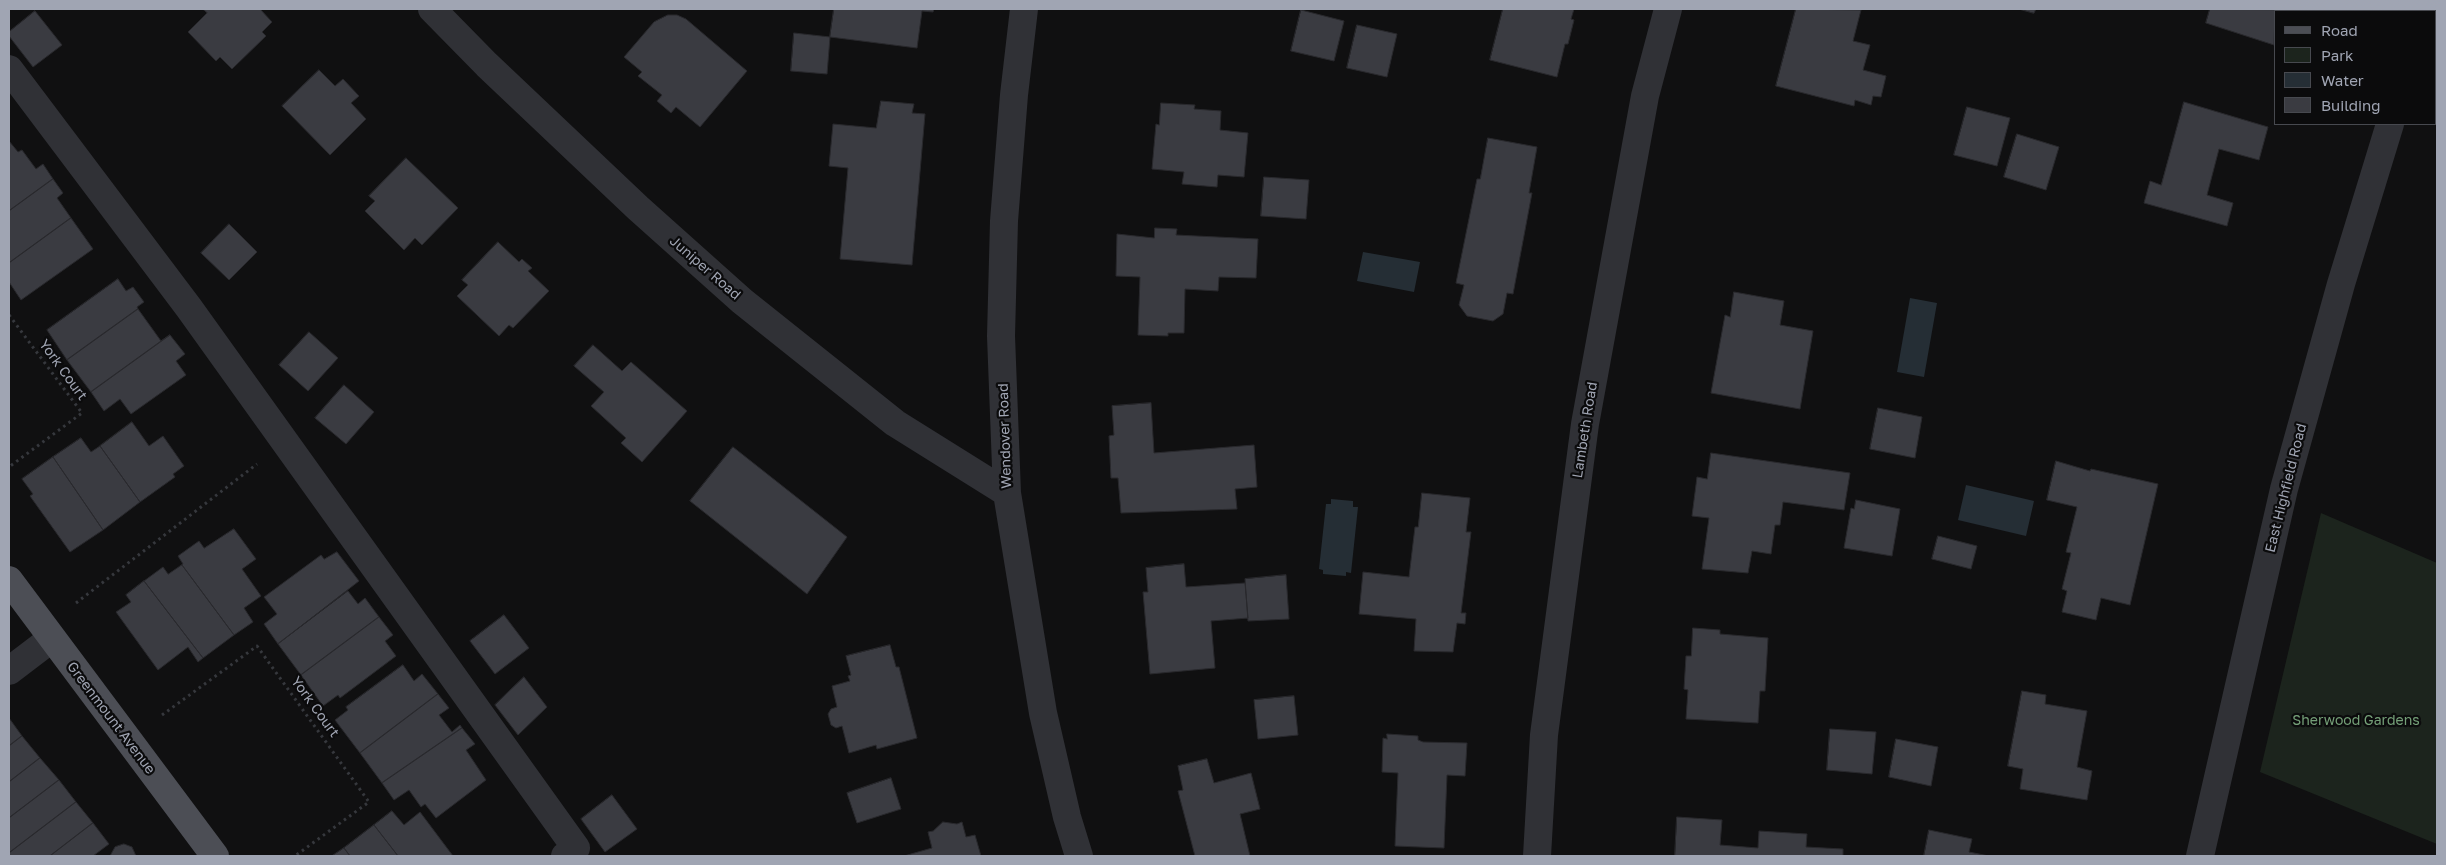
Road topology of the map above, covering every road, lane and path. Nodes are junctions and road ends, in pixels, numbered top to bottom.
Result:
1 (432, 9) edge
2 (1024, 9) edge
3 (1668, 9) edge
4 (9, 69) edge
5 (2390, 125) edge
6 (9, 315) edge
7 (285, 442) junction
8 (9, 467) edge
9 (1007, 493) junction
10 (9, 580) edge
11 (76, 603) dead end
12 (51, 638) junction
13 (9, 672) edge
14 (162, 715) dead end
15 (215, 856) edge
16 (295, 856) edge
17 (565, 856) edge
18 (1079, 856) edge
19 (1537, 856) edge
20 (2200, 856) edge

1 - 9 street, Juniper Road
2 - 9 street, Wendover Road
3 - 19 street, Lambeth Road
4 - 7 street
5 - 20 street, East Highfield Road
6 - 8 path, York Court
7 - 11 path
7 - 17 street
9 - 18 street, Wendover Road
10 - 12 main road, Greenmount Avenue
12 - 13 street
12 - 15 main road, Greenmount Avenue
14 - 16 path, York Court

